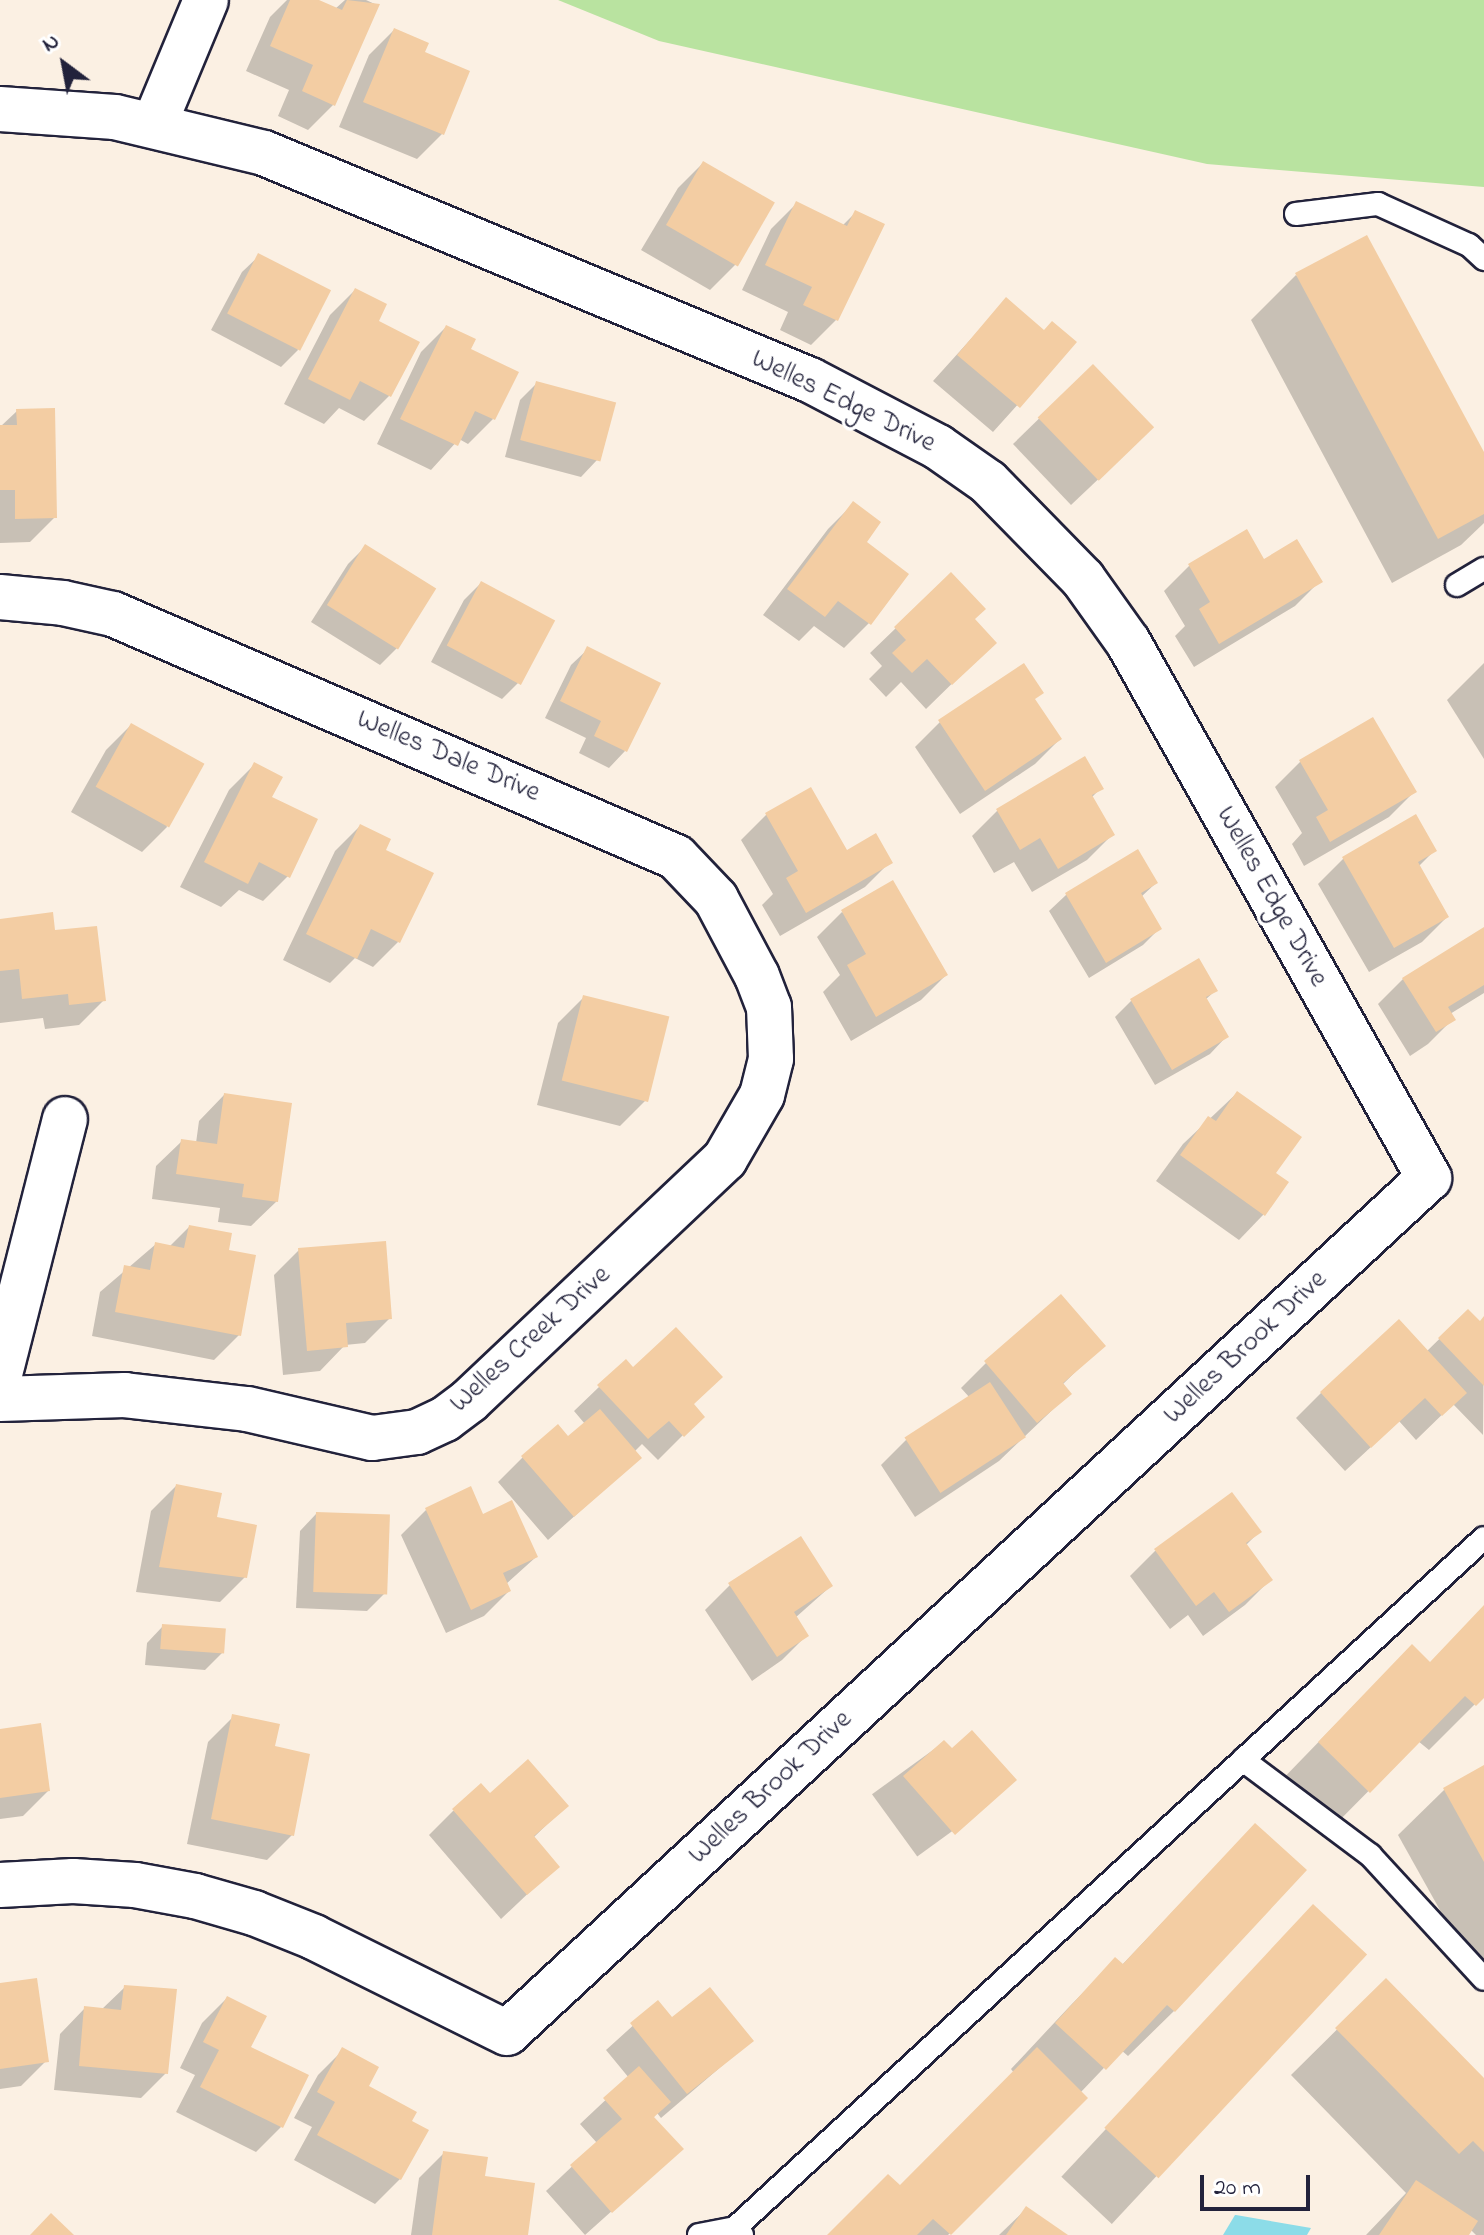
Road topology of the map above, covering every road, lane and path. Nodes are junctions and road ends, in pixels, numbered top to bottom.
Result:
1 (206, 0) edge
2 (0, 109) edge
3 (154, 125) junction
4 (1296, 214) dead end
5 (1484, 259) edge
6 (1484, 569) edge
7 (1457, 585) dead end
8 (0, 597) edge
9 (771, 1059) joint
10 (65, 1119) dead end
11 (1429, 1178) joint
12 (0, 1374) edge
13 (0, 1399) edge
14 (1484, 1538) edge
15 (1243, 1760) junction
16 (0, 1885) edge
17 (1484, 1979) edge
18 (739, 2232) edge
19 (699, 2235) edge

1 - 3 street
2 - 3 street, Welles Edge Drive
3 - 11 street, Welles Edge Drive
4 - 5 lane
6 - 7 lane
8 - 9 street, Welles Dale Drive
9 - 13 street, Welles Creek Drive
10 - 12 street
11 - 16 street, Welles Brook Drive
14 - 15 lane
15 - 17 lane
15 - 18 lane
18 - 19 lane

